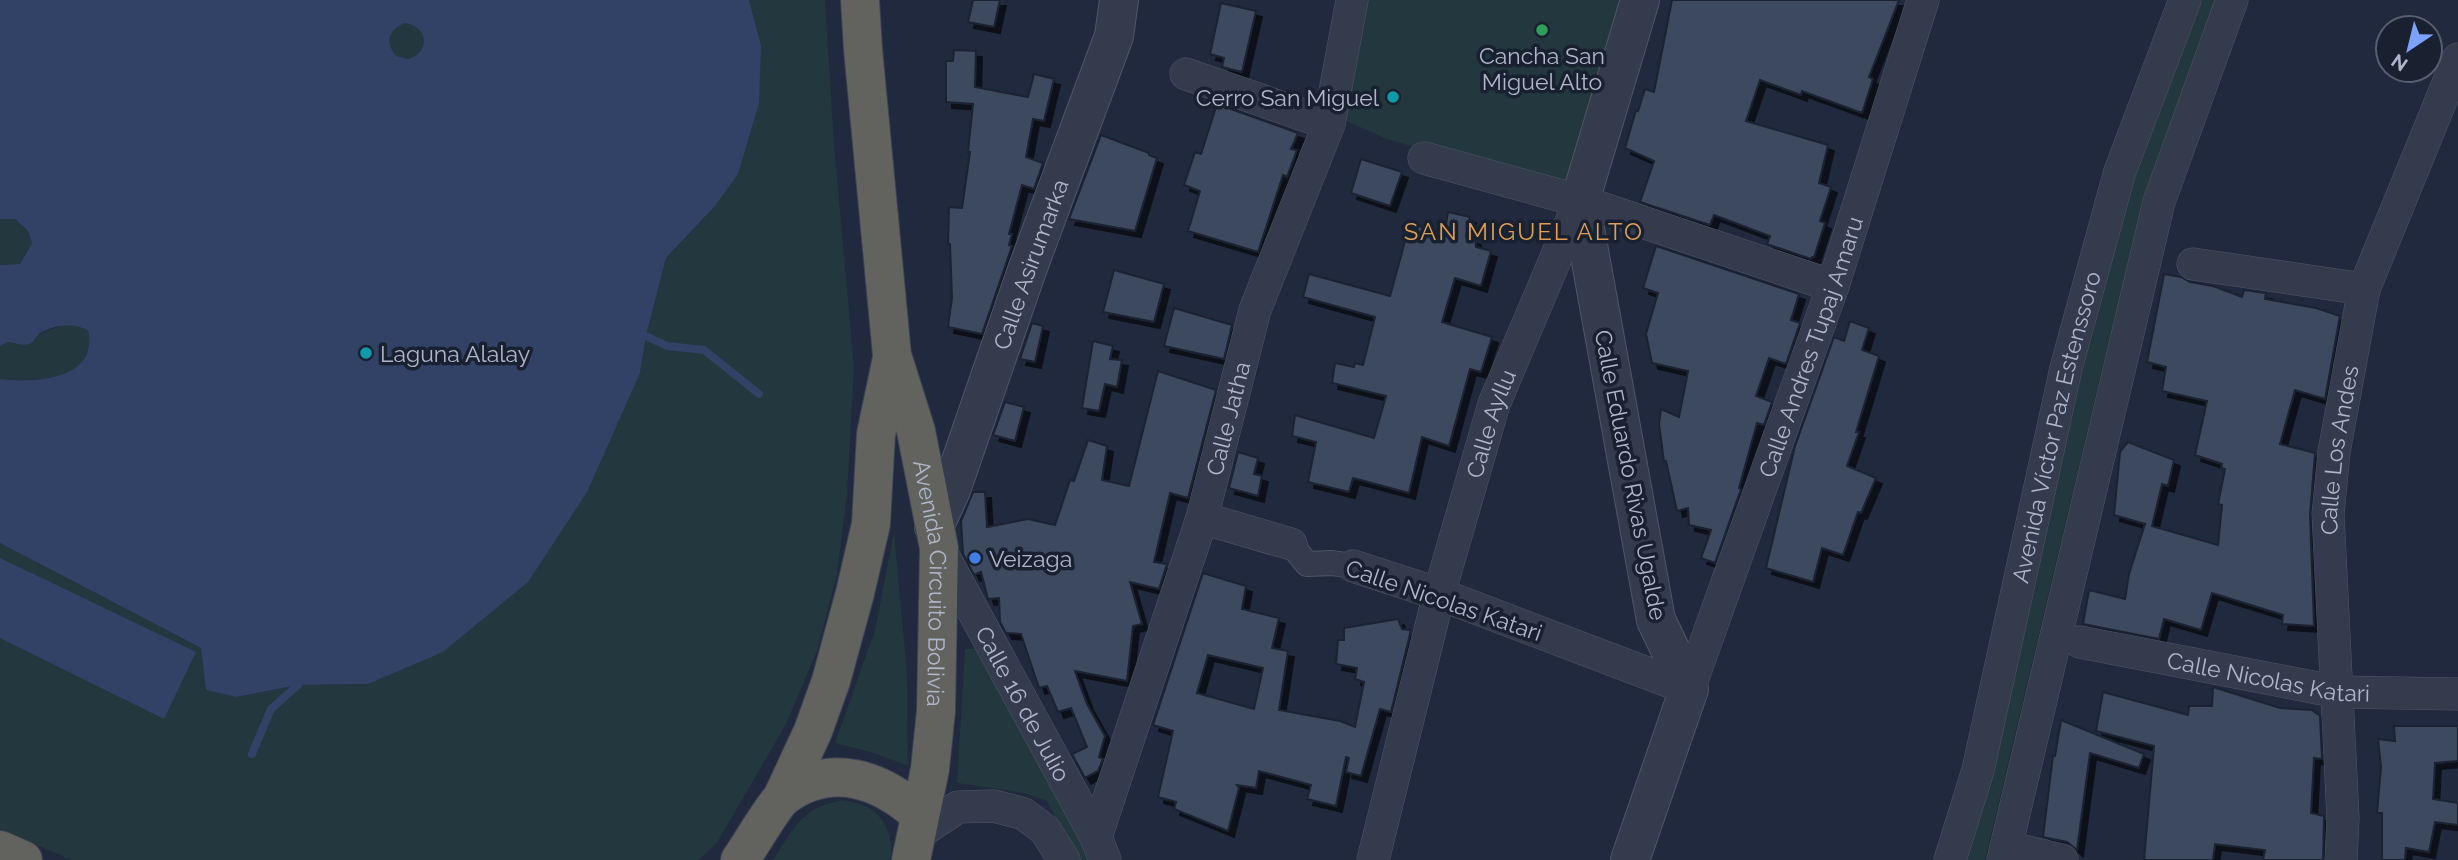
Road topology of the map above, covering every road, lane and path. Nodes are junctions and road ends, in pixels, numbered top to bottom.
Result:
1 (860, 0) edge
2 (1119, 0) edge
3 (1352, 0) edge
4 (1640, 0) edge
5 (1923, 0) edge
6 (2185, 0) edge
7 (2232, 0) edge
8 (2458, 59) edge
9 (1186, 74) dead end
10 (1329, 124) junction
11 (1424, 158) dead end
12 (1580, 201) junction
13 (2193, 264) dead end
14 (1833, 286) junction
15 (2364, 289) junction
16 (892, 355) junction
17 (1202, 518) junction
18 (937, 538) junction
19 (1291, 544) joint
20 (1353, 566) joint
21 (1440, 594) junction
22 (2080, 642) dead end
23 (1689, 689) junction
24 (2338, 692) junction
25 (2458, 694) edge
26 (782, 798) junction
27 (916, 837) edge
28 (1100, 848) edge
29 (0, 850) edge
30 (2005, 854) edge
31 (23, 860) edge
32 (740, 860) edge
33 (1064, 860) edge
34 (1373, 860) edge
35 (1630, 860) edge
36 (1950, 860) edge
37 (2062, 860) edge
38 (2341, 860) edge

1 - 16 highway, Avenida Circuito Bolivia
2 - 18 street, Calle Asirumarka
3 - 10 street, Calle Jatha
4 - 12 street, Calle Ayllu
5 - 14 street, Calle Andres Tupaj Amaru
6 - 36 street, Avenida Víctor Paz Estenssoro
7 - 30 street, Avenida Víctor Paz Estenssoro
8 - 15 street, Calle Los Andes
9 - 10 street
10 - 17 street, Calle Jatha
11 - 12 street
12 - 14 street
12 - 21 street, Calle Ayllu
12 - 23 street, Calle Eduardo Rivas Ugalde
13 - 15 street
14 - 23 street, Calle Andres Tupaj Amaru
15 - 24 street, Calle Los Andes
16 - 18 highway, Avenida Circuito Bolivia
16 - 26 highway, Avenida Circuito Bolivia
17 - 19 street, Calle Nicolas Katari
17 - 28 street, Calle Jatha
18 - 27 highway, Avenida Circuito Bolivia
18 - 28 street, Calle 16 de Julio
19 - 20 street, Calle Nicolas Katari
20 - 21 street, Calle Nicolas Katari
21 - 23 street, Calle Nicolas Katari
21 - 34 street, Calle Ayllu
22 - 24 street, Calle Nicolas Katari
23 - 35 street
24 - 25 street, Calle Nicolas Katari
24 - 38 street, Calle Los Andes
26 - 27 highway
26 - 32 highway, Avenida Circuito Bolivia
27 - 33 street
29 - 31 highway
30 - 37 street

